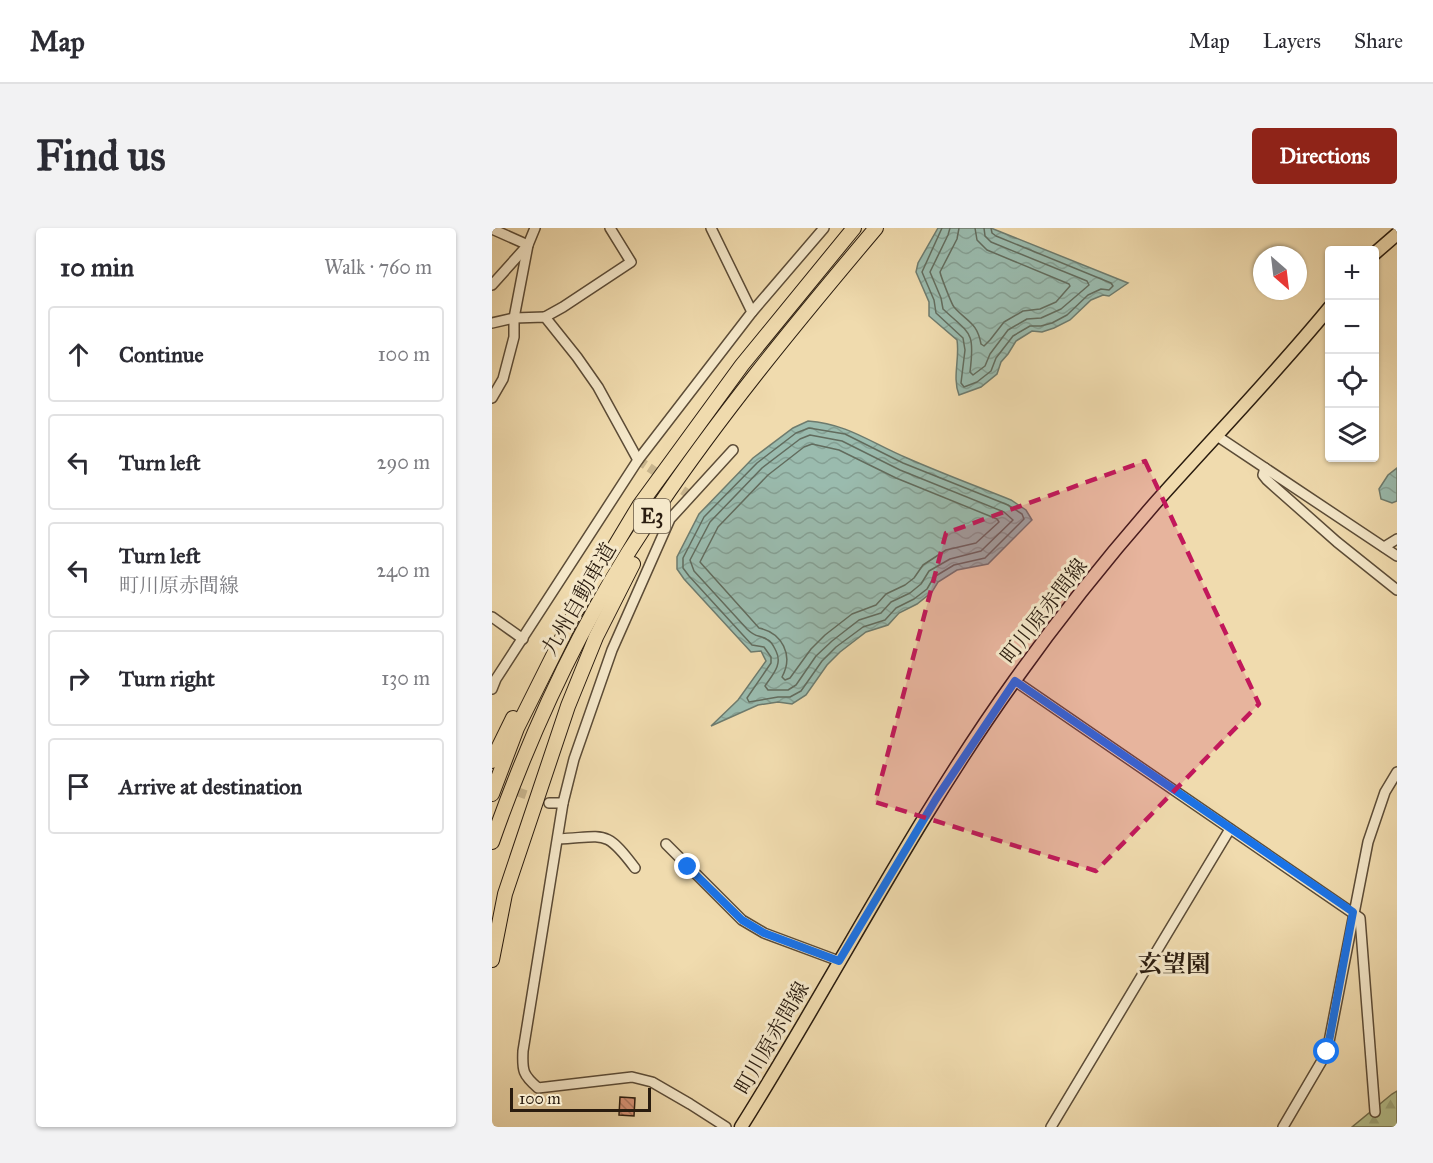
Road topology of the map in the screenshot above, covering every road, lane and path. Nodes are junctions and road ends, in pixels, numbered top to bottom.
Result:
1 (535, 228) edge
2 (610, 228) edge
3 (711, 228) edge
4 (824, 228) edge
5 (854, 228) edge
6 (876, 228) edge
7 (492, 230) edge
8 (1397, 234) edge
9 (528, 245) junction
10 (1379, 250) edge
11 (492, 285) edge
12 (1325, 311) edge
13 (752, 312) junction
14 (545, 317) junction
15 (514, 318) junction
16 (492, 323) edge
17 (492, 398) edge
18 (1217, 436) junction
19 (733, 450) dead end
20 (638, 460) junction
21 (691, 460) junction
22 (1265, 468) junction
23 (1397, 539) edge
24 (1384, 547) junction
25 (1397, 556) edge
26 (1397, 590) edge
27 (492, 617) edge
28 (523, 639) junction
29 (1015, 681) junction
30 (539, 682) junction
31 (492, 689) edge
32 (492, 761) edge
33 (1397, 772) edge
34 (492, 794) edge
35 (549, 802) tunnel mouth
36 (563, 803) junction
37 (1230, 829) junction
38 (558, 839) junction
39 (492, 842) edge
40 (666, 844) dead end
41 (635, 868) dead end
42 (1353, 912) junction
43 (492, 960) edge
44 (839, 961) junction
45 (1375, 1112) dead end
46 (726, 1127) edge
47 (741, 1127) edge
48 (1051, 1127) edge
49 (1283, 1127) edge

1 - 9 street
2 - 14 street
3 - 13 street
4 - 13 street
5 - 30 highway, 九州自動車道 / E3
6 - 21 highway, 九州自動車道 / E3
7 - 9 street
8 - 10 main road
9 - 11 street
9 - 15 street
12 - 18 main road, 町川原赤間線
13 - 20 street
14 - 15 street
14 - 20 street
15 - 16 street
15 - 17 street
18 - 22 street
18 - 29 main road, 町川原赤間線
19 - 36 street
20 - 28 street
21 - 39 highway, 九州自動車道 / E3
21 - 43 highway
22 - 24 street
22 - 26 street
23 - 24 street
24 - 25 street
27 - 28 street
28 - 31 street
29 - 37 street
29 - 44 main road, 町川原赤間線
30 - 32 highway
30 - 34 highway, 九州自動車道 / E3
33 - 42 street
35 - 36 street
36 - 38 street
37 - 42 street
37 - 48 street
38 - 41 street
38 - 46 street
40 - 44 street
42 - 45 street
42 - 49 street
44 - 47 main road, 町川原赤間線

